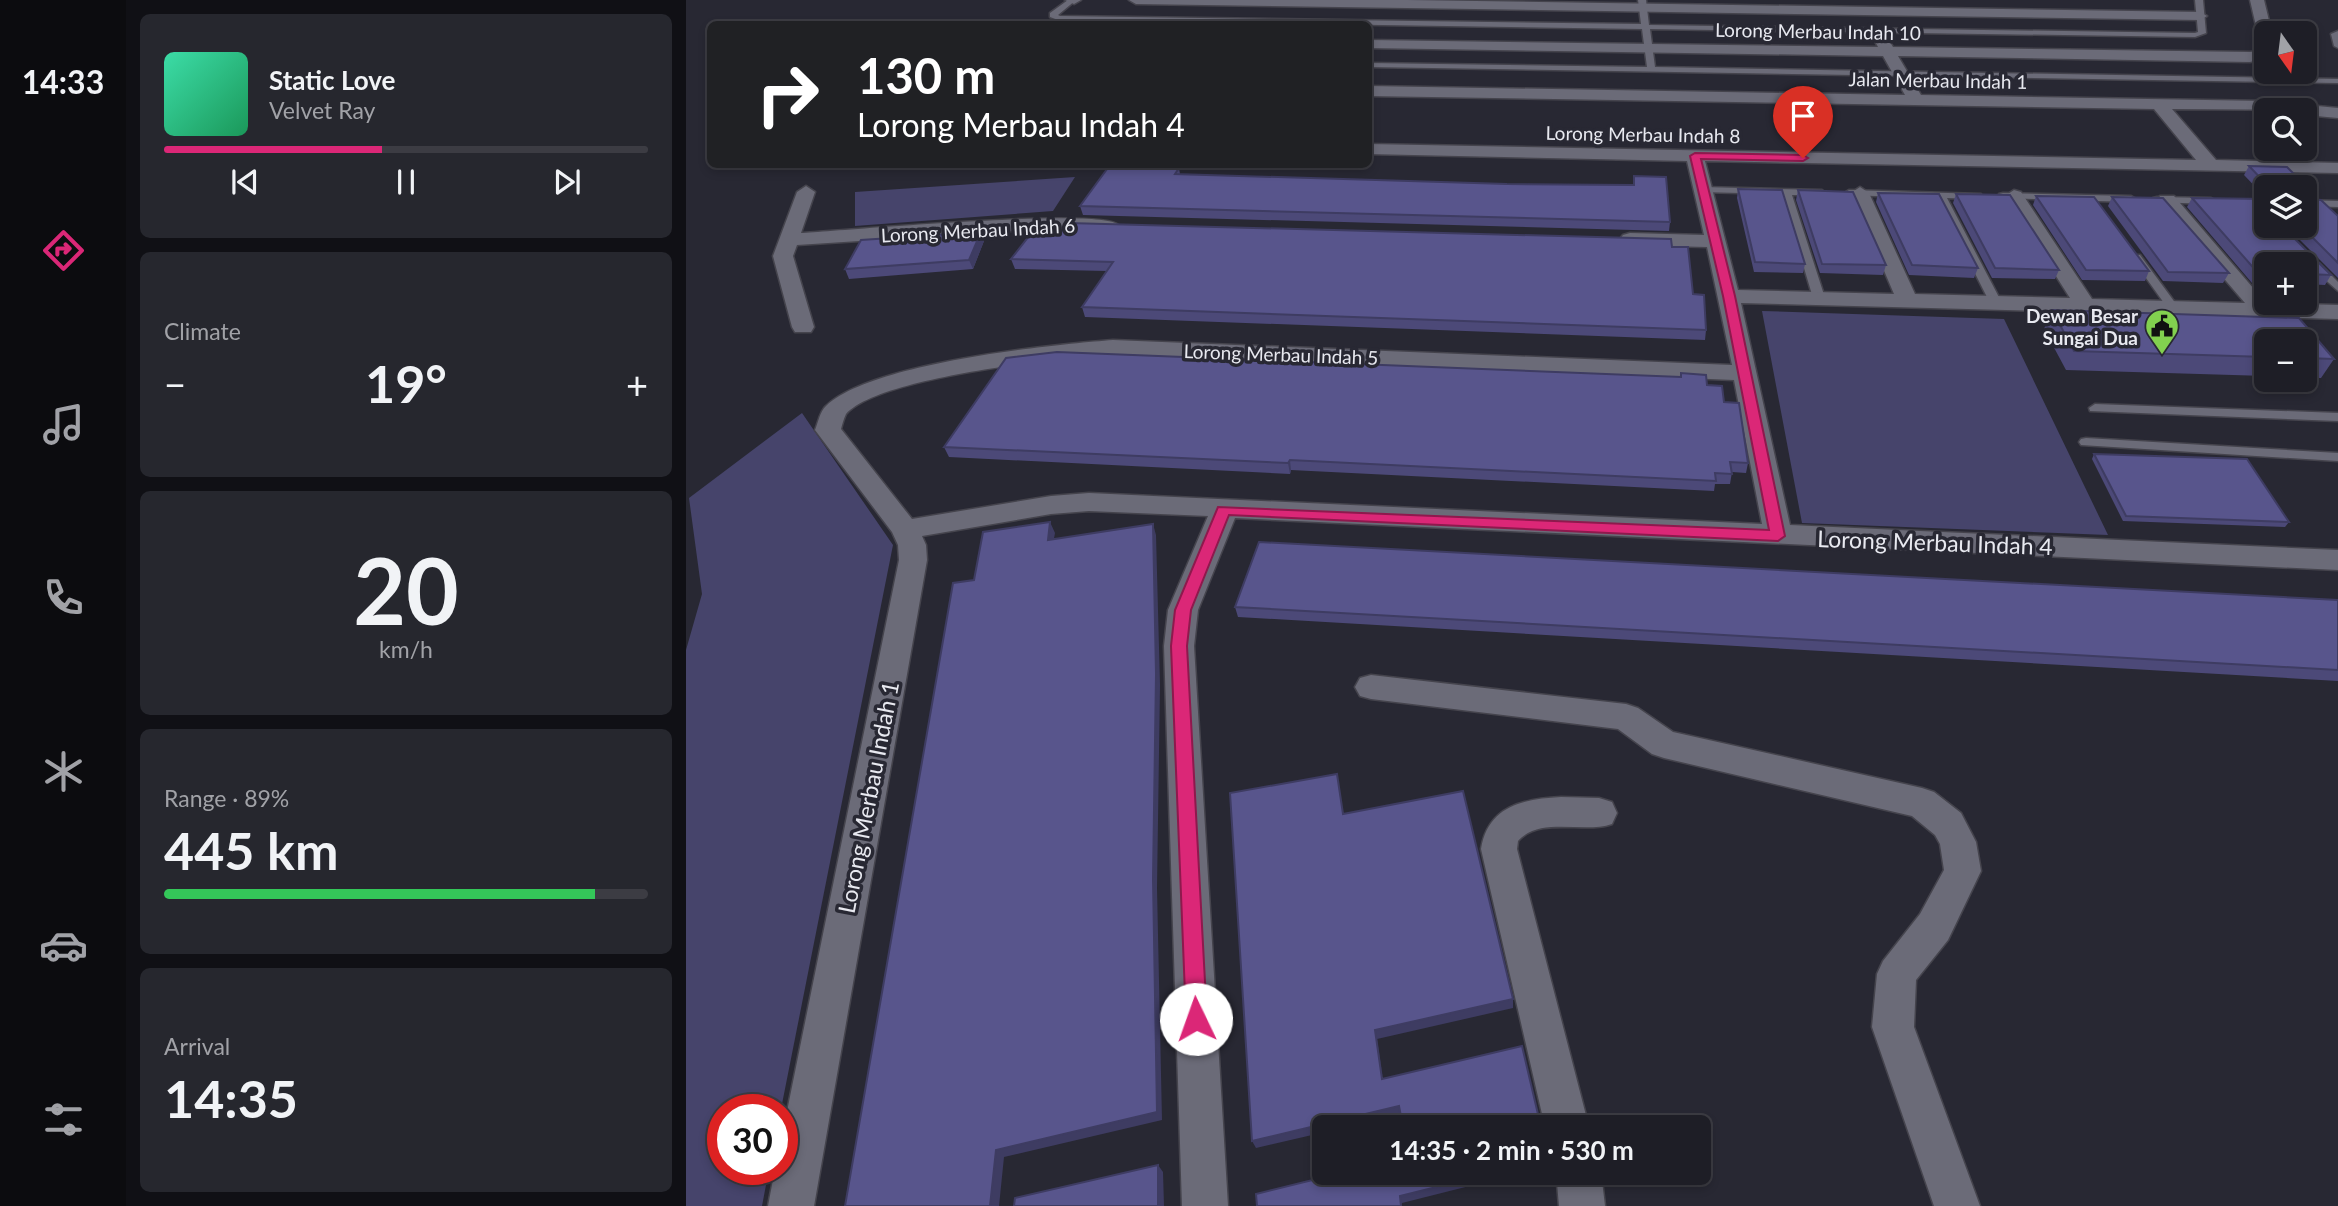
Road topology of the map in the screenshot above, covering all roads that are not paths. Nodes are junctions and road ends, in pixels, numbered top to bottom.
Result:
1 (1073, 0) edge
2 (1136, 0) edge
3 (2199, 0) edge
4 (2257, 0) edge
5 (1270, 1) edge
6 (1643, 5) edge
7 (1863, 6) edge
8 (2200, 16) junction
9 (1259, 21) joint
10 (2262, 21) edge
11 (1372, 24) edge
12 (1646, 28) junction
13 (1877, 31) junction
14 (2338, 33) edge
15 (1372, 44) edge
16 (2338, 46) edge
17 (1648, 47) junction
18 (1889, 52) junction
19 (2254, 56) edge
20 (1372, 65) edge
21 (1651, 70) junction
22 (1900, 73) junction
23 (2338, 81) edge
24 (1372, 91) edge
25 (1916, 101) junction
26 (2159, 105) junction
27 (2338, 113) edge
28 (1372, 149) edge
29 (1695, 156) junction
30 (2210, 165) junction
31 (2338, 168) edge
32 (1703, 190) junction
33 (1786, 191) junction
34 (806, 192) dead end
35 (1860, 193) junction
36 (1940, 195) junction
37 (2014, 196) junction
38 (2093, 198) junction
39 (2168, 200) junction
40 (2229, 202) edge
41 (2317, 203) edge
42 (2338, 204) edge
43 (2101, 209) edge
44 (1130, 226) edge
45 (1617, 239) edge
46 (788, 240) junction
47 (1714, 241) junction
48 (2125, 242) edge
49 (2317, 266) edge
50 (2338, 288) edge
51 (1729, 296) junction
52 (1819, 298) junction
53 (1907, 300) junction
54 (2254, 300) edge
55 (1996, 303) junction
56 (2085, 305) junction
57 (2173, 308) junction
58 (2254, 310) edge
59 (2317, 311) edge
60 (2338, 312) edge
61 (803, 327) dead end
62 (1745, 373) junction
63 (2095, 408) dead end
64 (829, 415) joint
65 (2338, 417) edge
66 (2086, 442) dead end
67 (2338, 457) edge
68 (1224, 510) junction
69 (905, 529) junction
70 (1778, 536) junction
71 (2338, 560) edge
72 (1371, 687) dead end
73 (1600, 813) dead end
74 (1564, 1115) edge
75 (1580, 1185) edge
76 (791, 1206) edge
77 (1205, 1206) edge
78 (1582, 1206) edge
79 (1957, 1206) edge

1 - 9 lane
2 - 5 street
3 - 8 lane
4 - 10 street
5 - 6 street
5 - 9 lane
6 - 7 street
6 - 12 lane
7 - 8 street
7 - 13 street
8 - 13 lane
11 - 12 lane
12 - 13 lane
12 - 17 lane
13 - 18 street
14 - 16 lane
15 - 17 street, Lorong Merbau Indah 10
17 - 18 street, Lorong Merbau Indah 10
17 - 21 lane
18 - 19 street, Lorong Merbau Indah 10
18 - 22 street
20 - 21 lane
21 - 22 lane
22 - 23 lane
22 - 25 street
24 - 25 street, Jalan Merbau Indah 1
25 - 26 street, Jalan Merbau Indah 1
26 - 27 street, Jalan Merbau Indah 1
26 - 30 street
28 - 29 street, Lorong Merbau Indah 8
29 - 30 street, Lorong Merbau Indah 8
29 - 32 street
30 - 31 street, Lorong Merbau Indah 8
32 - 33 lane
32 - 47 street
33 - 35 lane
33 - 52 lane
34 - 46 street
35 - 36 lane
35 - 53 street
36 - 37 lane
36 - 55 lane
37 - 38 lane
37 - 56 street
38 - 39 lane
38 - 43 lane
39 - 40 lane
39 - 54 street
41 - 42 lane
44 - 46 street, Lorong Merbau Indah 6
45 - 47 street
46 - 61 street
47 - 51 street
48 - 57 lane
49 - 50 lane
51 - 52 street
51 - 62 street
52 - 53 street
53 - 55 street
55 - 56 street
56 - 57 street
57 - 58 street
59 - 60 street
62 - 64 street, Lorong Merbau Indah 5
62 - 70 street
63 - 65 lane
64 - 69 street, Lorong Merbau Indah 1
66 - 67 lane
68 - 69 street, Lorong Merbau Indah 4
68 - 70 street, Lorong Merbau Indah 4
68 - 77 street
69 - 76 street, Lorong Merbau Indah 1
70 - 71 street, Lorong Merbau Indah 4
72 - 79 street
73 - 74 street
75 - 78 street

